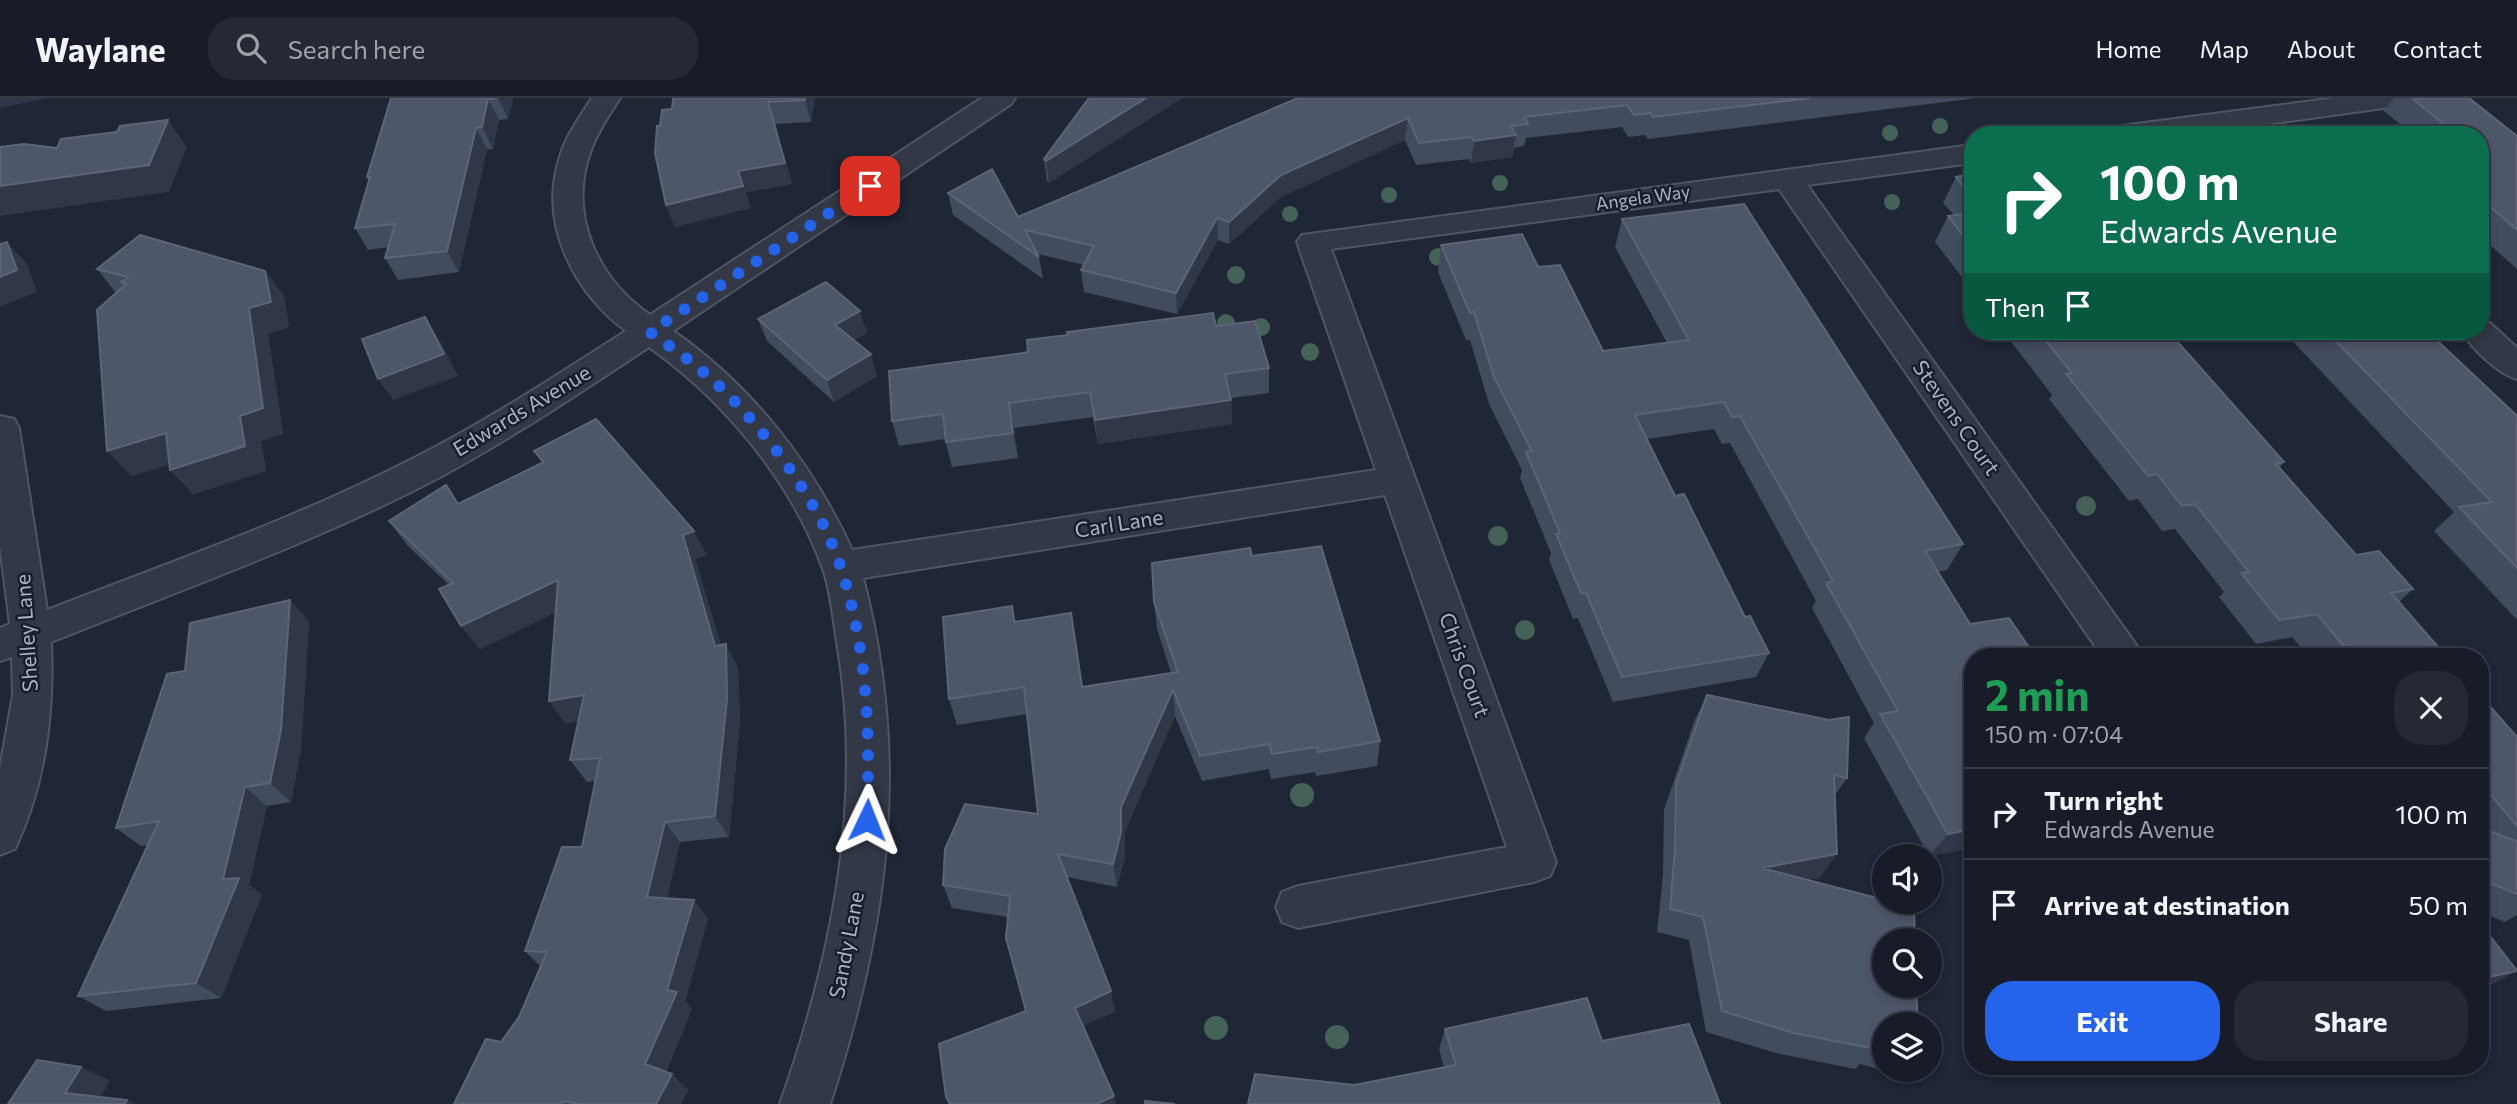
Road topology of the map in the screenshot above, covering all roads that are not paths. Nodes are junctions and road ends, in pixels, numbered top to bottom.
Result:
1 (606, 98) edge
2 (1002, 98) edge
3 (2398, 98) edge
4 (2259, 126) edge
5 (1964, 156) edge
6 (1787, 179) junction
7 (1313, 242) joint
8 (650, 332) junction
9 (2487, 340) edge
10 (2517, 368) edge
11 (2, 428) dead end
12 (1398, 480) junction
13 (841, 567) junction
14 (15, 639) edge
15 (2118, 648) edge
16 (0, 835) edge
17 (1298, 907) dead end
18 (805, 1104) edge

1 - 8 street, Sandy Lane
2 - 8 street, Edwards Avenue
3 - 4 street
5 - 6 street, Angela Way
6 - 7 street, Angela Way
6 - 15 street, Stevens Court
7 - 12 street, Chris Court
8 - 13 street, Sandy Lane
8 - 14 street, Edwards Avenue
9 - 10 street
11 - 14 street, Shelley Lane
12 - 13 street, Carl Lane
12 - 17 street, Chris Court
13 - 18 street, Sandy Lane
14 - 16 street, Shelley Lane

